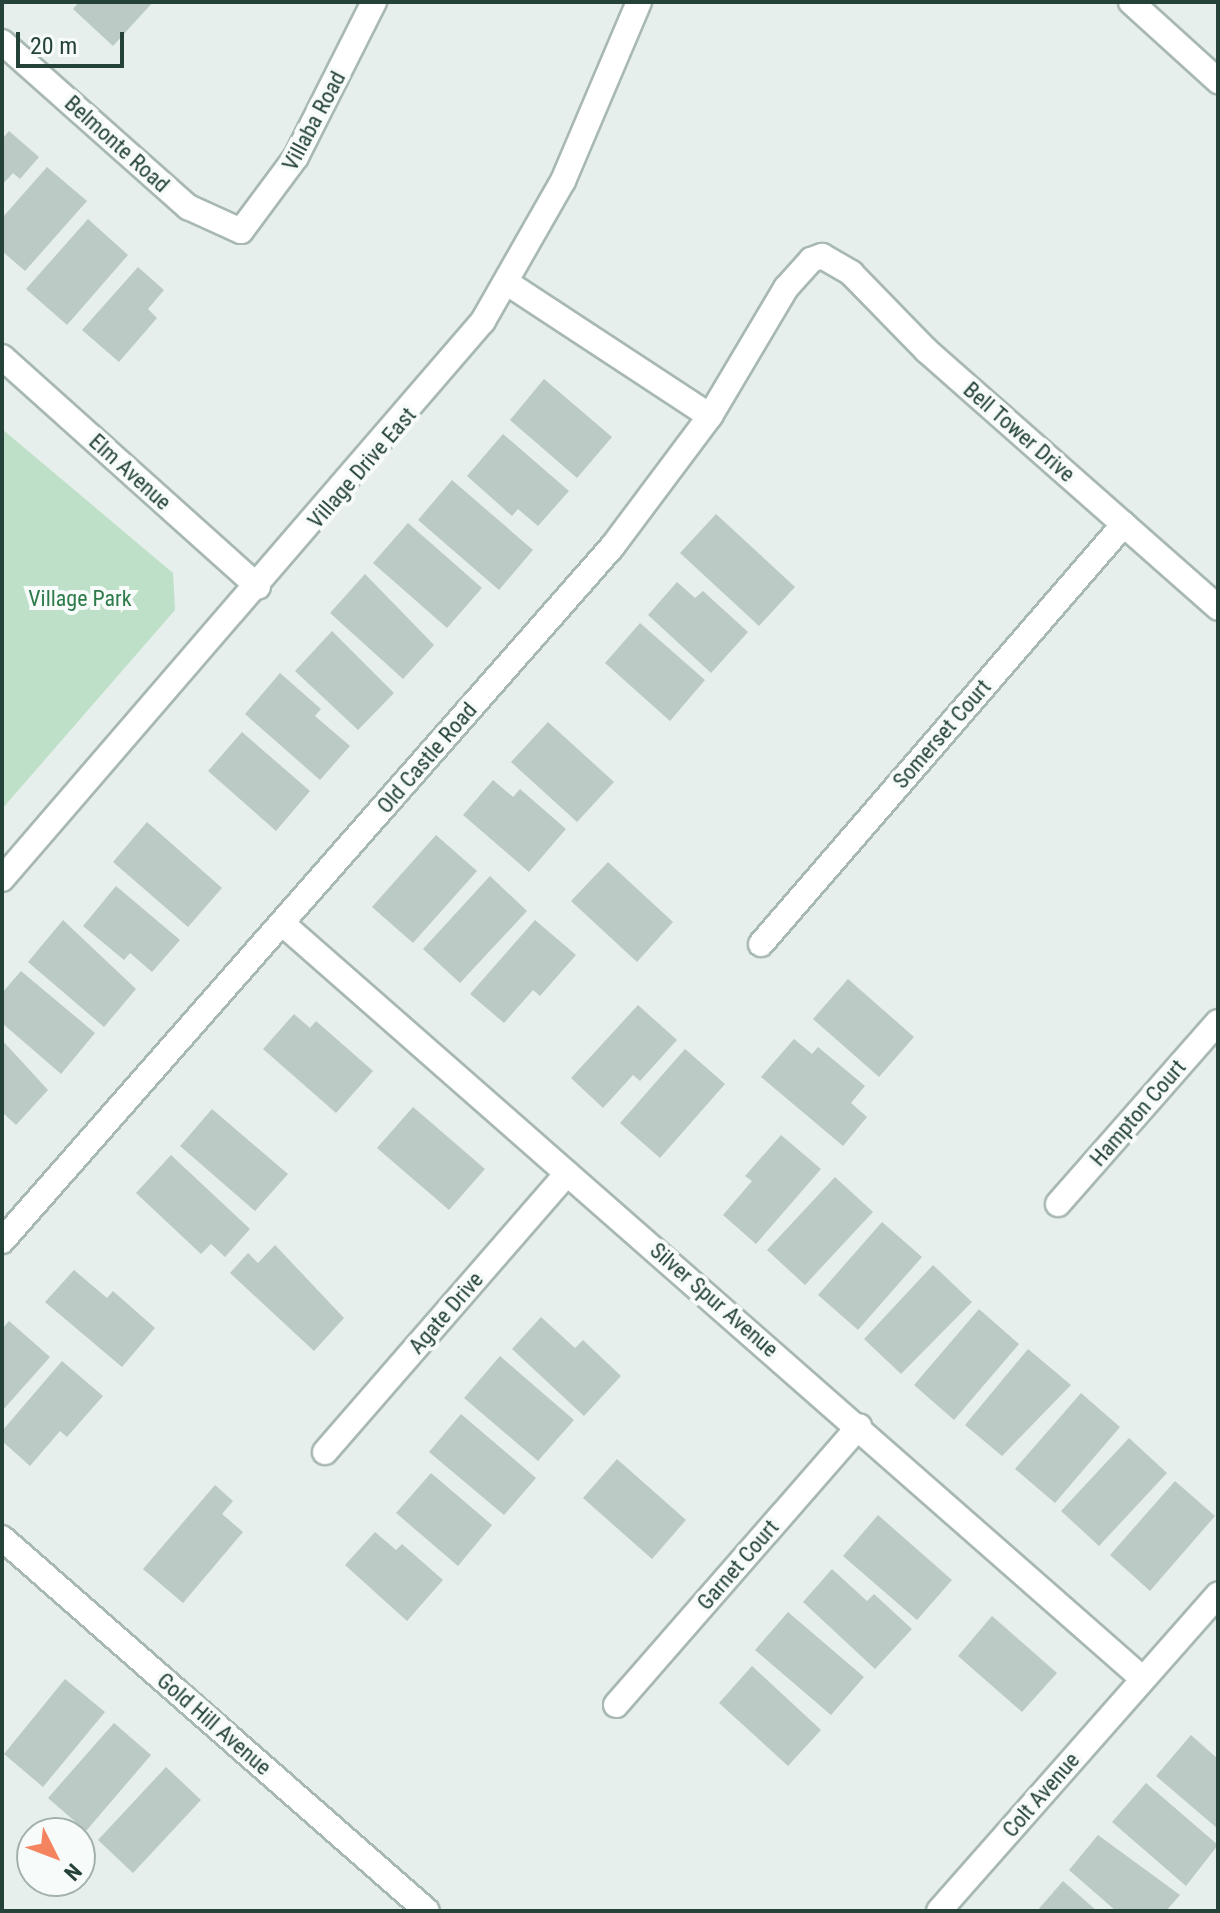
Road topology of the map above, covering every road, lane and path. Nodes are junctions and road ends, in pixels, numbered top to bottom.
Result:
1 (374, 2) edge
2 (639, 2) edge
3 (1131, 2) edge
4 (2, 42) edge
5 (1218, 81) edge
6 (241, 231) joint
7 (822, 256) joint
8 (509, 284) junction
9 (2, 357) edge
10 (710, 416) junction
11 (1124, 524) junction
12 (258, 587) junction
13 (1218, 608) edge
14 (2, 879) edge
15 (283, 924) junction
16 (761, 944) dead end
17 (1218, 1022) edge
18 (567, 1174) junction
19 (1058, 1204) dead end
20 (2, 1241) edge
21 (859, 1426) junction
22 (325, 1452) dead end
23 (2, 1538) edge
24 (1218, 1594) edge
25 (1143, 1679) junction
26 (616, 1705) dead end
27 (427, 1911) edge
28 (939, 1911) edge

1 - 6 street, Villaba Road
2 - 8 street, Village Drive East
3 - 5 street
4 - 6 street, Belmonte Road
7 - 10 street, Old Castle Road
7 - 11 street, Bell Tower Drive
8 - 10 street
8 - 12 street, Village Drive East
9 - 12 street, Elm Avenue
10 - 15 street, Old Castle Road
11 - 13 street, Bell Tower Drive
11 - 16 street, Somerset Court
12 - 14 street, Village Drive East
15 - 18 street, Silver Spur Avenue
15 - 20 street, Old Castle Road
17 - 19 street, Hampton Court
18 - 21 street, Silver Spur Avenue
18 - 22 street, Agate Drive
21 - 25 street, Silver Spur Avenue
21 - 26 street, Garnet Court
23 - 27 street, Gold Hill Avenue
24 - 25 street, Colt Avenue
25 - 28 street, Colt Avenue

